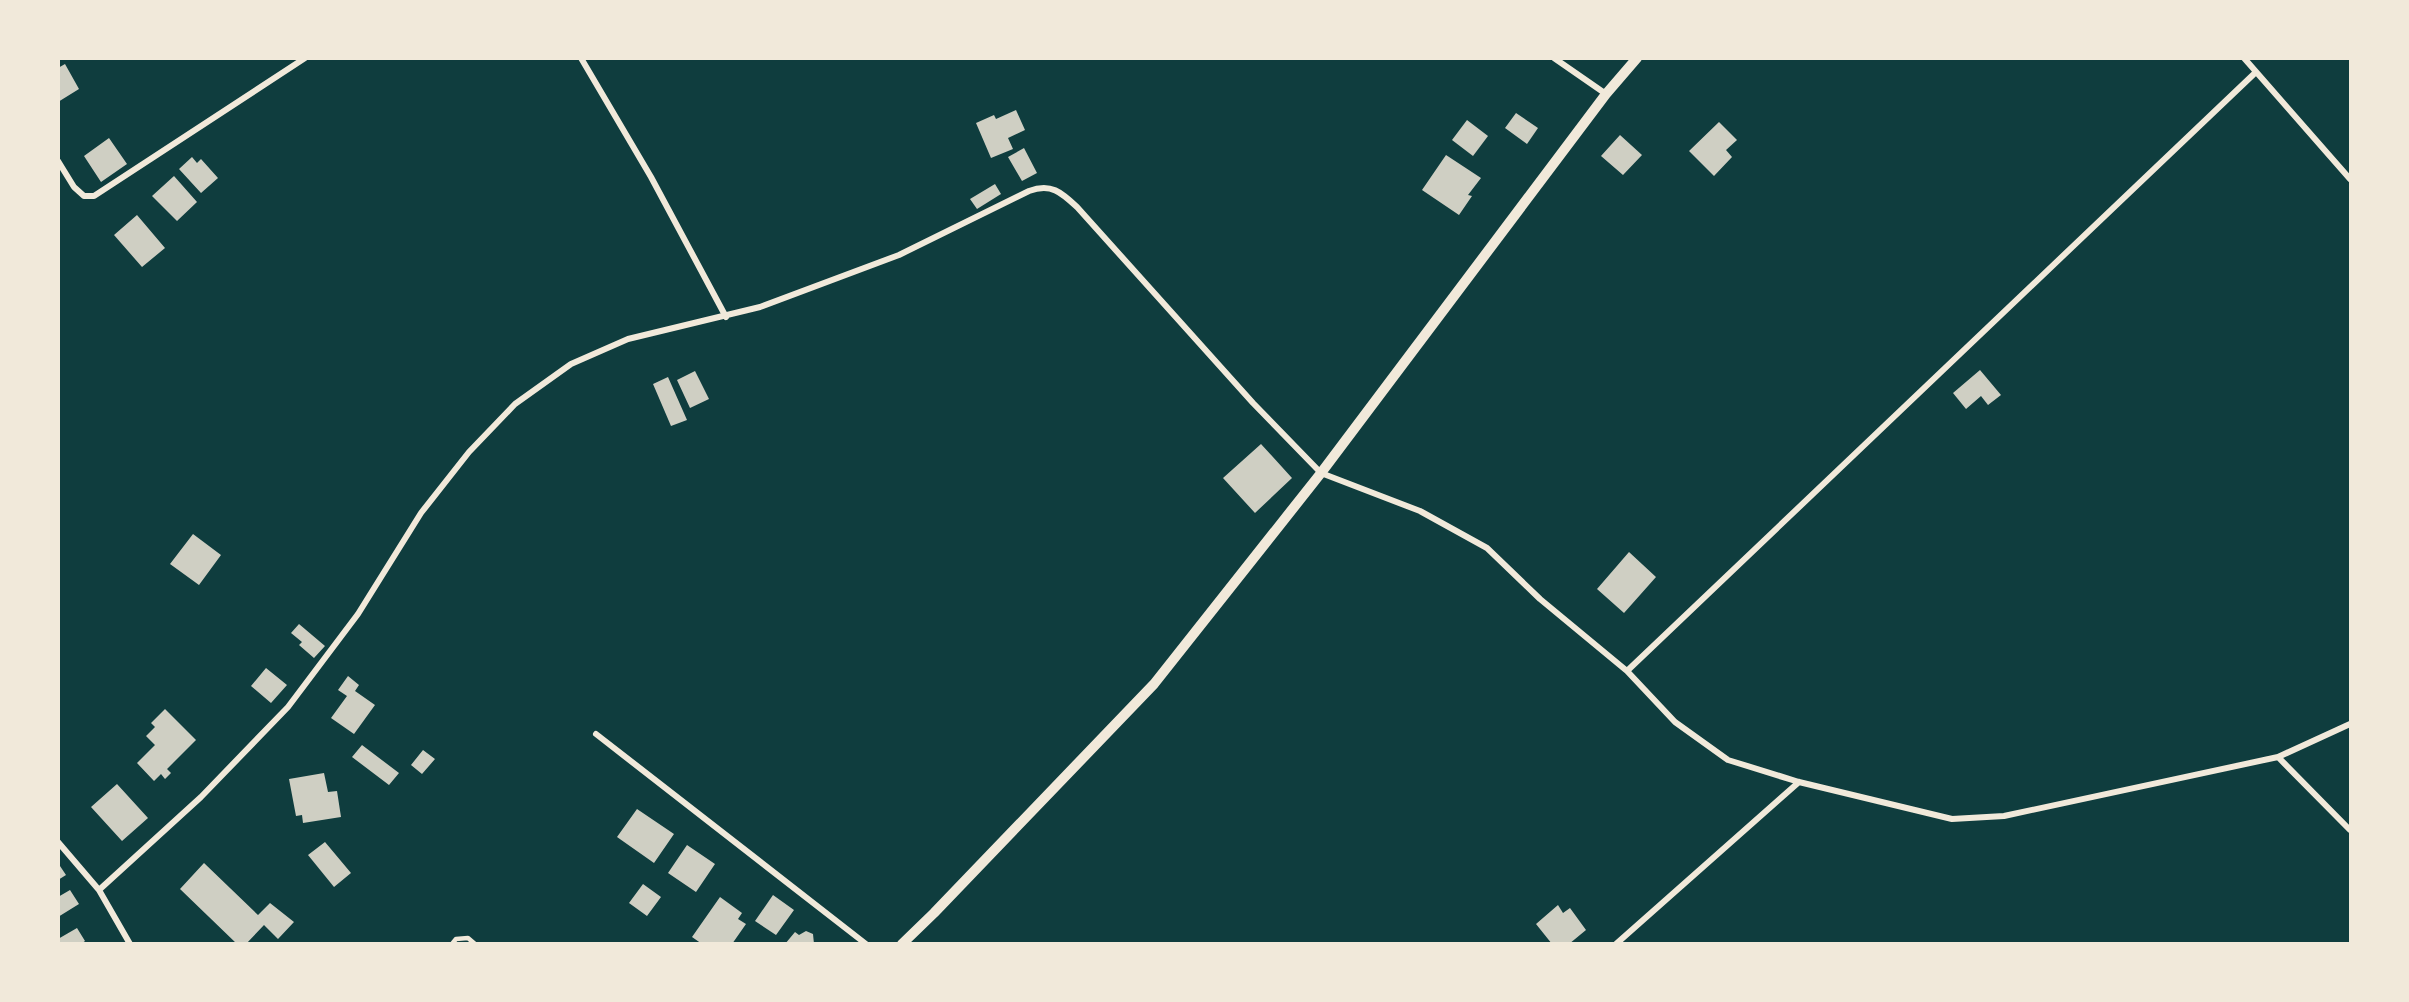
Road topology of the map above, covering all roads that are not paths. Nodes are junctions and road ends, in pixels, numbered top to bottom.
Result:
1 (305, 58) edge
2 (581, 58) edge
3 (1554, 58) edge
4 (1637, 58) edge
5 (2244, 58) edge
6 (2256, 72) junction
7 (1606, 94) junction
8 (58, 161) edge
9 (2350, 179) edge
10 (726, 317) junction
11 (1322, 473) junction
12 (1627, 671) junction
13 (2350, 724) edge
14 (596, 734) dead end
15 (2278, 757) junction
16 (1799, 782) junction
17 (2350, 830) edge
18 (58, 842) edge
19 (99, 890) junction
20 (130, 944) edge
21 (452, 944) edge
22 (475, 944) edge
23 (866, 944) edge
24 (902, 944) edge
25 (1616, 944) edge

1 - 8 street
2 - 10 street
3 - 7 street
4 - 7 street
5 - 6 street
6 - 9 street
6 - 12 street
7 - 11 street
10 - 11 street
10 - 19 street
11 - 12 street
11 - 24 street
12 - 16 street
13 - 15 street
14 - 23 street
15 - 16 street
15 - 17 street
16 - 25 street
18 - 19 street
19 - 20 street
21 - 22 lane

